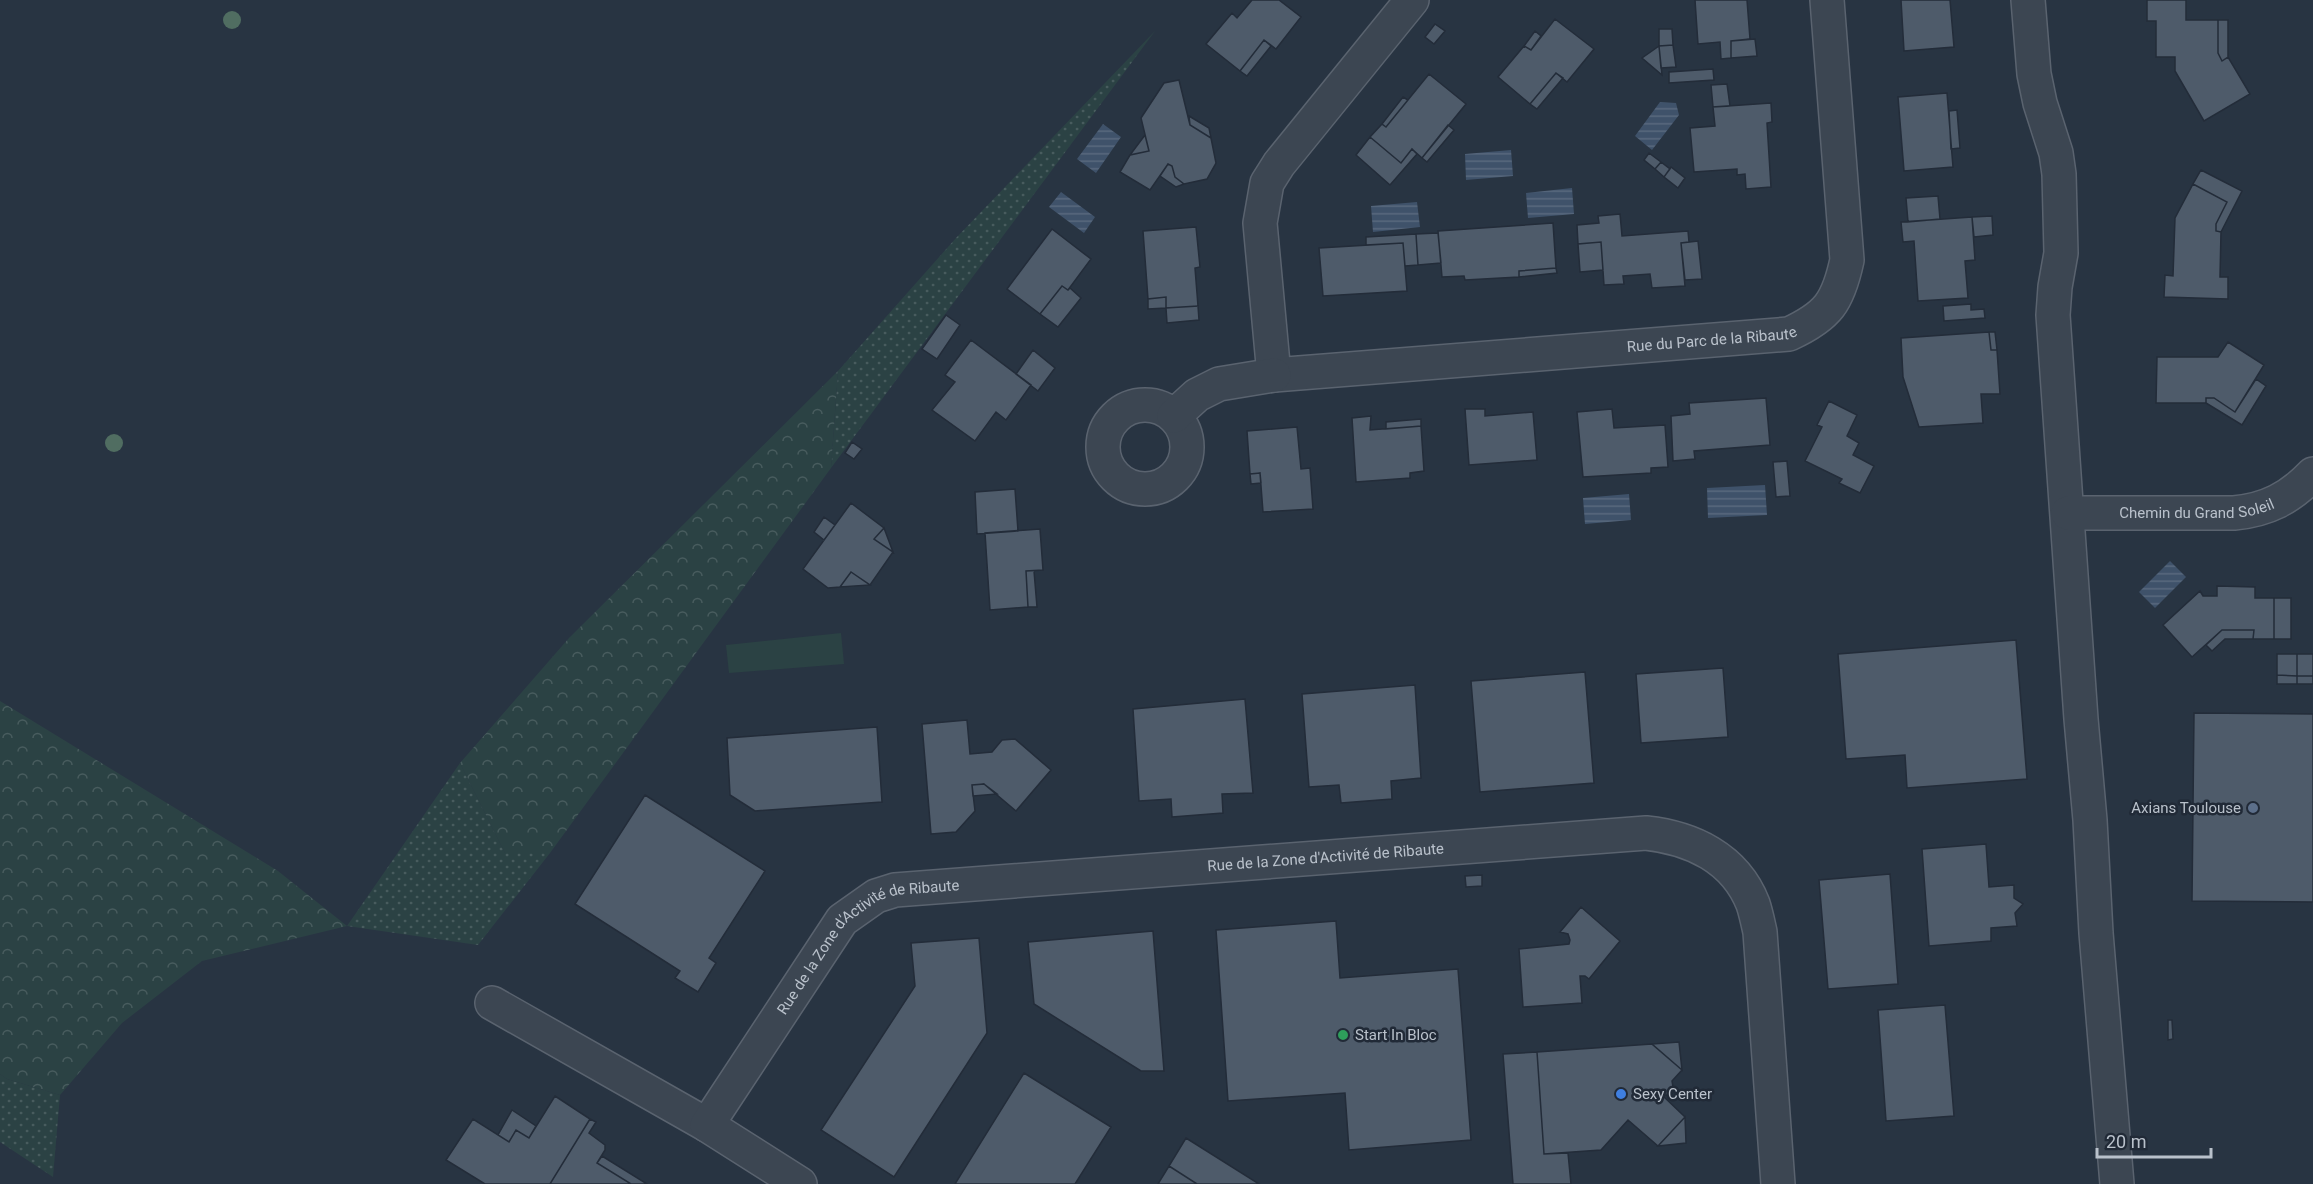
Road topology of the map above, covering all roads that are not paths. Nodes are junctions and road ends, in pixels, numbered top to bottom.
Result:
1 (1412, 0) edge
2 (1827, 0) edge
3 (2028, 0) edge
4 (1274, 375) junction
5 (1174, 416) dead end
6 (2313, 474) edge
7 (2068, 513) junction
8 (492, 1003) dead end
9 (707, 1125) junction
10 (800, 1184) edge
11 (1778, 1184) edge
12 (2117, 1184) edge

1 - 4 street
2 - 4 street, Rue du Parc de la Ribaute
3 - 7 street
4 - 5 street, Rue du Parc de la Ribaute
6 - 7 street, Chemin du Grand Soleil
7 - 12 street
8 - 9 street
9 - 10 street
9 - 11 street, Rue de la Zone d'Activité de Ribaute

